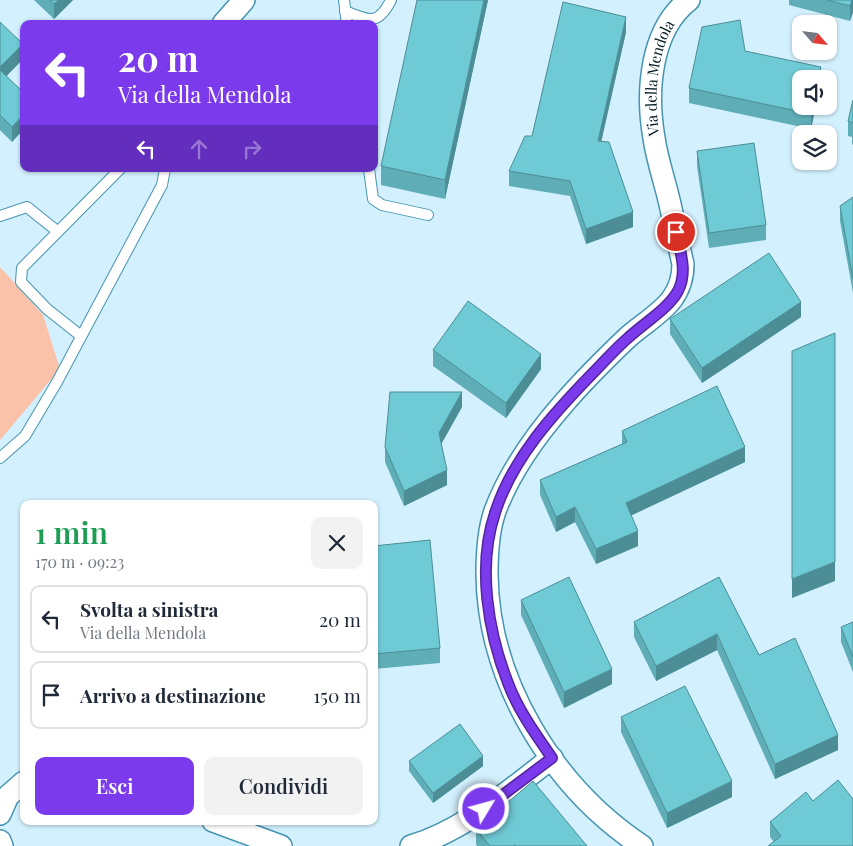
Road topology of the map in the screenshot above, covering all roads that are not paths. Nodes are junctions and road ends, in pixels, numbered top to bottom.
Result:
1 (244, 0) edge
2 (344, 0) edge
3 (391, 0) edge
4 (689, 0) edge
5 (345, 11) junction
6 (226, 20) edge
7 (346, 20) edge
8 (117, 172) edge
9 (164, 172) edge
10 (369, 172) edge
11 (428, 215) dead end
12 (0, 216) edge
13 (57, 231) junction
14 (81, 336) junction
15 (0, 458) edge
16 (552, 758) junction
17 (20, 786) edge
18 (0, 814) edge
19 (224, 825) edge
20 (0, 841) edge
21 (2, 846) edge
22 (281, 846) edge
23 (411, 846) edge
24 (642, 846) edge

1 - 6 street
2 - 5 lane
3 - 5 lane
4 - 16 street, Via della Mendola
5 - 7 lane
8 - 13 lane
9 - 14 lane
10 - 11 lane
12 - 13 lane
13 - 14 lane
14 - 15 lane
16 - 23 street
16 - 24 street, Via della Mendola
17 - 18 street
19 - 22 street
20 - 21 street

